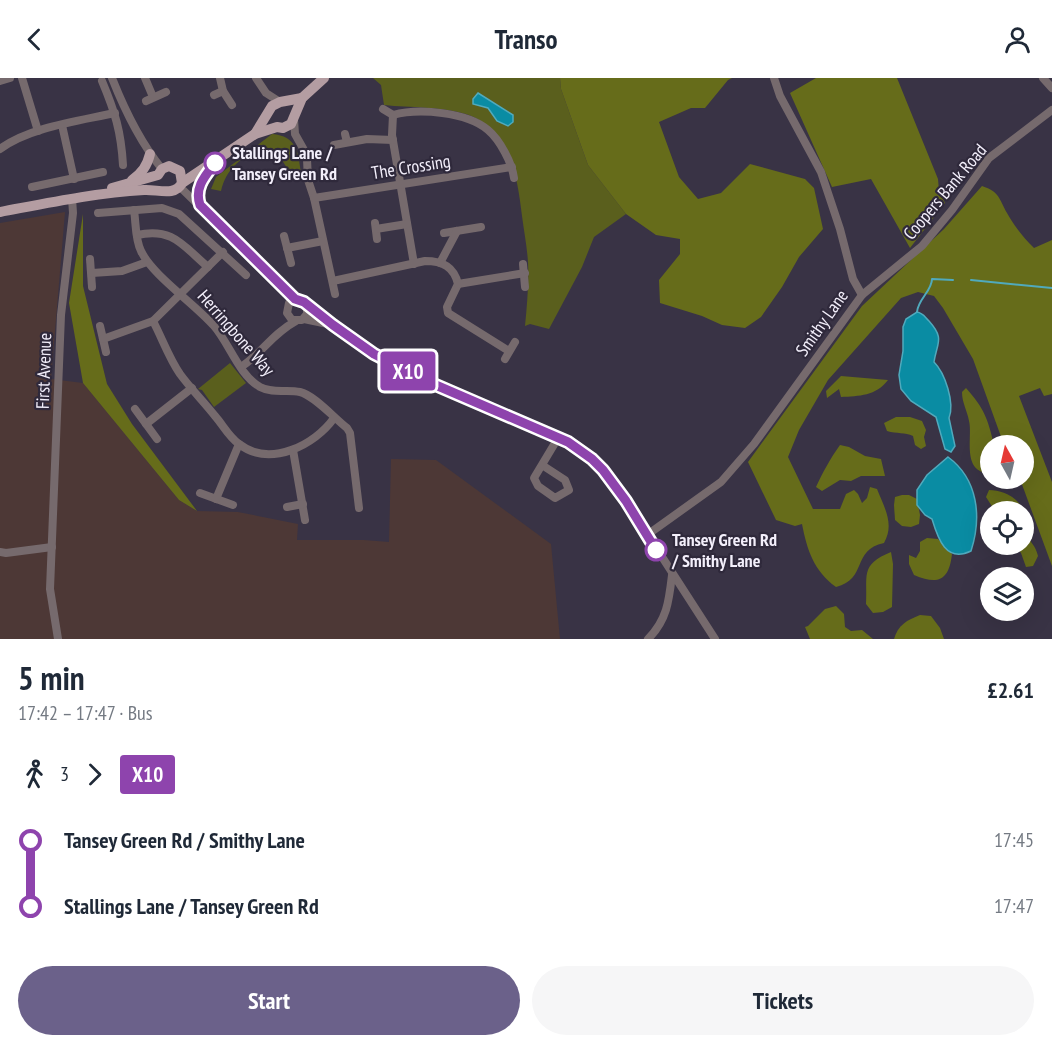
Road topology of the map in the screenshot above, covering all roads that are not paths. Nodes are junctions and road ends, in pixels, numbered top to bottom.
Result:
1 (10, 78) edge
2 (22, 78) edge
3 (112, 78) edge
4 (145, 78) edge
5 (220, 78) edge
6 (256, 78) edge
7 (324, 78) edge
8 (774, 78) edge
9 (1043, 78) edge
10 (0, 81) edge
11 (102, 81) dead end
12 (1052, 88) edge
13 (166, 92) dead end
14 (223, 92) junction
15 (266, 93) junction
16 (214, 95) dead end
17 (302, 98) junction
18 (281, 102) junction
19 (232, 105) dead end
20 (383, 109) dead end
21 (1052, 110) edge
22 (269, 112) junction
23 (115, 113) junction
24 (393, 115) junction
25 (294, 117) junction
26 (62, 125) junction
27 (280, 128) junction
28 (38, 131) junction
29 (255, 134) junction
30 (295, 134) junction
31 (393, 140) junction
32 (334, 145) dead end
33 (0, 148) edge
34 (150, 154) junction
35 (216, 161) junction
36 (123, 165) dead end
37 (512, 167) junction
38 (180, 171) junction
39 (103, 172) dead end
40 (160, 172) junction
41 (514, 178) dead end
42 (74, 179) junction
43 (127, 184) junction
44 (400, 184) junction
45 (181, 185) junction
46 (32, 188) dead end
47 (165, 191) junction
48 (77, 197) junction
49 (314, 198) junction
50 (200, 205) junction
51 (134, 210) junction
52 (0, 212) edge
53 (98, 213) dead end
54 (407, 225) junction
55 (481, 227) dead end
56 (457, 231) junction
57 (444, 233) dead end
58 (137, 235) junction
59 (284, 236) dead end
60 (377, 239) dead end
61 (323, 241) junction
62 (287, 248) junction
63 (223, 252) junction
64 (90, 259) dead end
65 (147, 262) junction
66 (291, 263) dead end
67 (440, 263) junction
68 (414, 264) junction
69 (523, 264) dead end
70 (208, 267) junction
71 (92, 273) junction
72 (525, 273) junction
73 (246, 275) dead end
74 (333, 281) junction
75 (458, 284) junction
76 (92, 287) dead end
77 (281, 287) junction
78 (525, 287) dead end
79 (181, 294) junction
80 (336, 294) dead end
81 (862, 295) junction
82 (295, 299) junction
83 (308, 306) junction
84 (287, 309) junction
85 (300, 320) junction
86 (153, 321) junction
87 (333, 325) junction
88 (100, 326) dead end
89 (278, 331) junction
90 (104, 339) junction
91 (515, 342) dead end
92 (106, 352) dead end
93 (241, 367) junction
94 (192, 388) junction
95 (135, 409) dead end
96 (334, 418) junction
97 (146, 424) junction
98 (558, 438) junction
99 (157, 439) dead end
100 (239, 444) junction
101 (293, 450) junction
102 (542, 465) junction
103 (200, 493) dead end
104 (216, 499) junction
105 (233, 504) dead end
106 (303, 504) junction
107 (287, 507) dead end
108 (358, 508) dead end
109 (305, 520) dead end
110 (647, 535) junction
111 (52, 547) junction
112 (0, 552) edge
113 (672, 575) junction
114 (58, 639) edge
115 (648, 639) edge
116 (715, 639) edge

1 - 10 street
2 - 28 street
3 - 34 street
4 - 13 street
5 - 14 street
6 - 15 street
7 - 17 main road
8 - 81 street, Smithy Lane
9 - 12 street
11 - 23 street
14 - 16 street
14 - 19 street
15 - 18 street
15 - 22 street
17 - 18 main road
17 - 25 main road
18 - 22 main road
18 - 25 main road
20 - 24 street
21 - 81 street, Coopers Bank Road
22 - 27 main road
22 - 29 main road
23 - 26 street
23 - 36 street
24 - 31 street
24 - 37 street
25 - 27 main road
25 - 30 street
26 - 28 street
26 - 42 street
27 - 29 main road
27 - 30 street
28 - 33 street
29 - 35 main road
30 - 49 street
31 - 32 street
31 - 44 street
34 - 40 street
34 - 43 main road
35 - 38 main road
35 - 45 main road
35 - 50 main road
37 - 41 street
37 - 44 street, The Crossing
38 - 40 main road
38 - 45 main road
39 - 42 street
40 - 43 main road
40 - 47 main road
42 - 46 street
43 - 48 main road
44 - 49 street, The Crossing
44 - 54 street
45 - 47 main road
45 - 50 street
47 - 48 main road
48 - 52 main road
48 - 111 street, First Avenue
49 - 61 street
50 - 77 street
51 - 53 street
51 - 58 street, Herringbone Way
51 - 63 street
54 - 60 street
54 - 68 street
55 - 56 street
56 - 57 street
56 - 67 street
58 - 65 street, Herringbone Way
58 - 70 street
59 - 62 street
61 - 62 street
61 - 74 street
62 - 66 street
63 - 70 street
63 - 73 street
64 - 71 street
65 - 71 street
65 - 79 street, Herringbone Way
67 - 68 street
67 - 75 street
68 - 74 street
69 - 72 street
70 - 79 street
71 - 76 street
72 - 75 street
72 - 78 street
74 - 80 street
75 - 91 street
77 - 82 street
77 - 84 street
79 - 86 street
79 - 93 street, Herringbone Way
81 - 110 street, Smithy Lane
82 - 83 street
82 - 84 street
83 - 85 street
83 - 87 street
84 - 85 street
84 - 89 street
85 - 87 street
85 - 89 street
86 - 90 street
86 - 94 street
87 - 98 street
88 - 90 street
89 - 93 street
90 - 92 street
93 - 96 street, Herringbone Way
94 - 97 street
94 - 100 street
95 - 97 street
96 - 101 street
96 - 108 street, Herringbone Way
97 - 99 street
98 - 102 street
98 - 110 street
100 - 101 street
100 - 104 street
101 - 106 street
102 - 102 street
103 - 104 street
104 - 105 street
106 - 107 street
106 - 109 street
110 - 113 street
111 - 112 street
111 - 114 street, First Avenue
113 - 115 street
113 - 116 street

